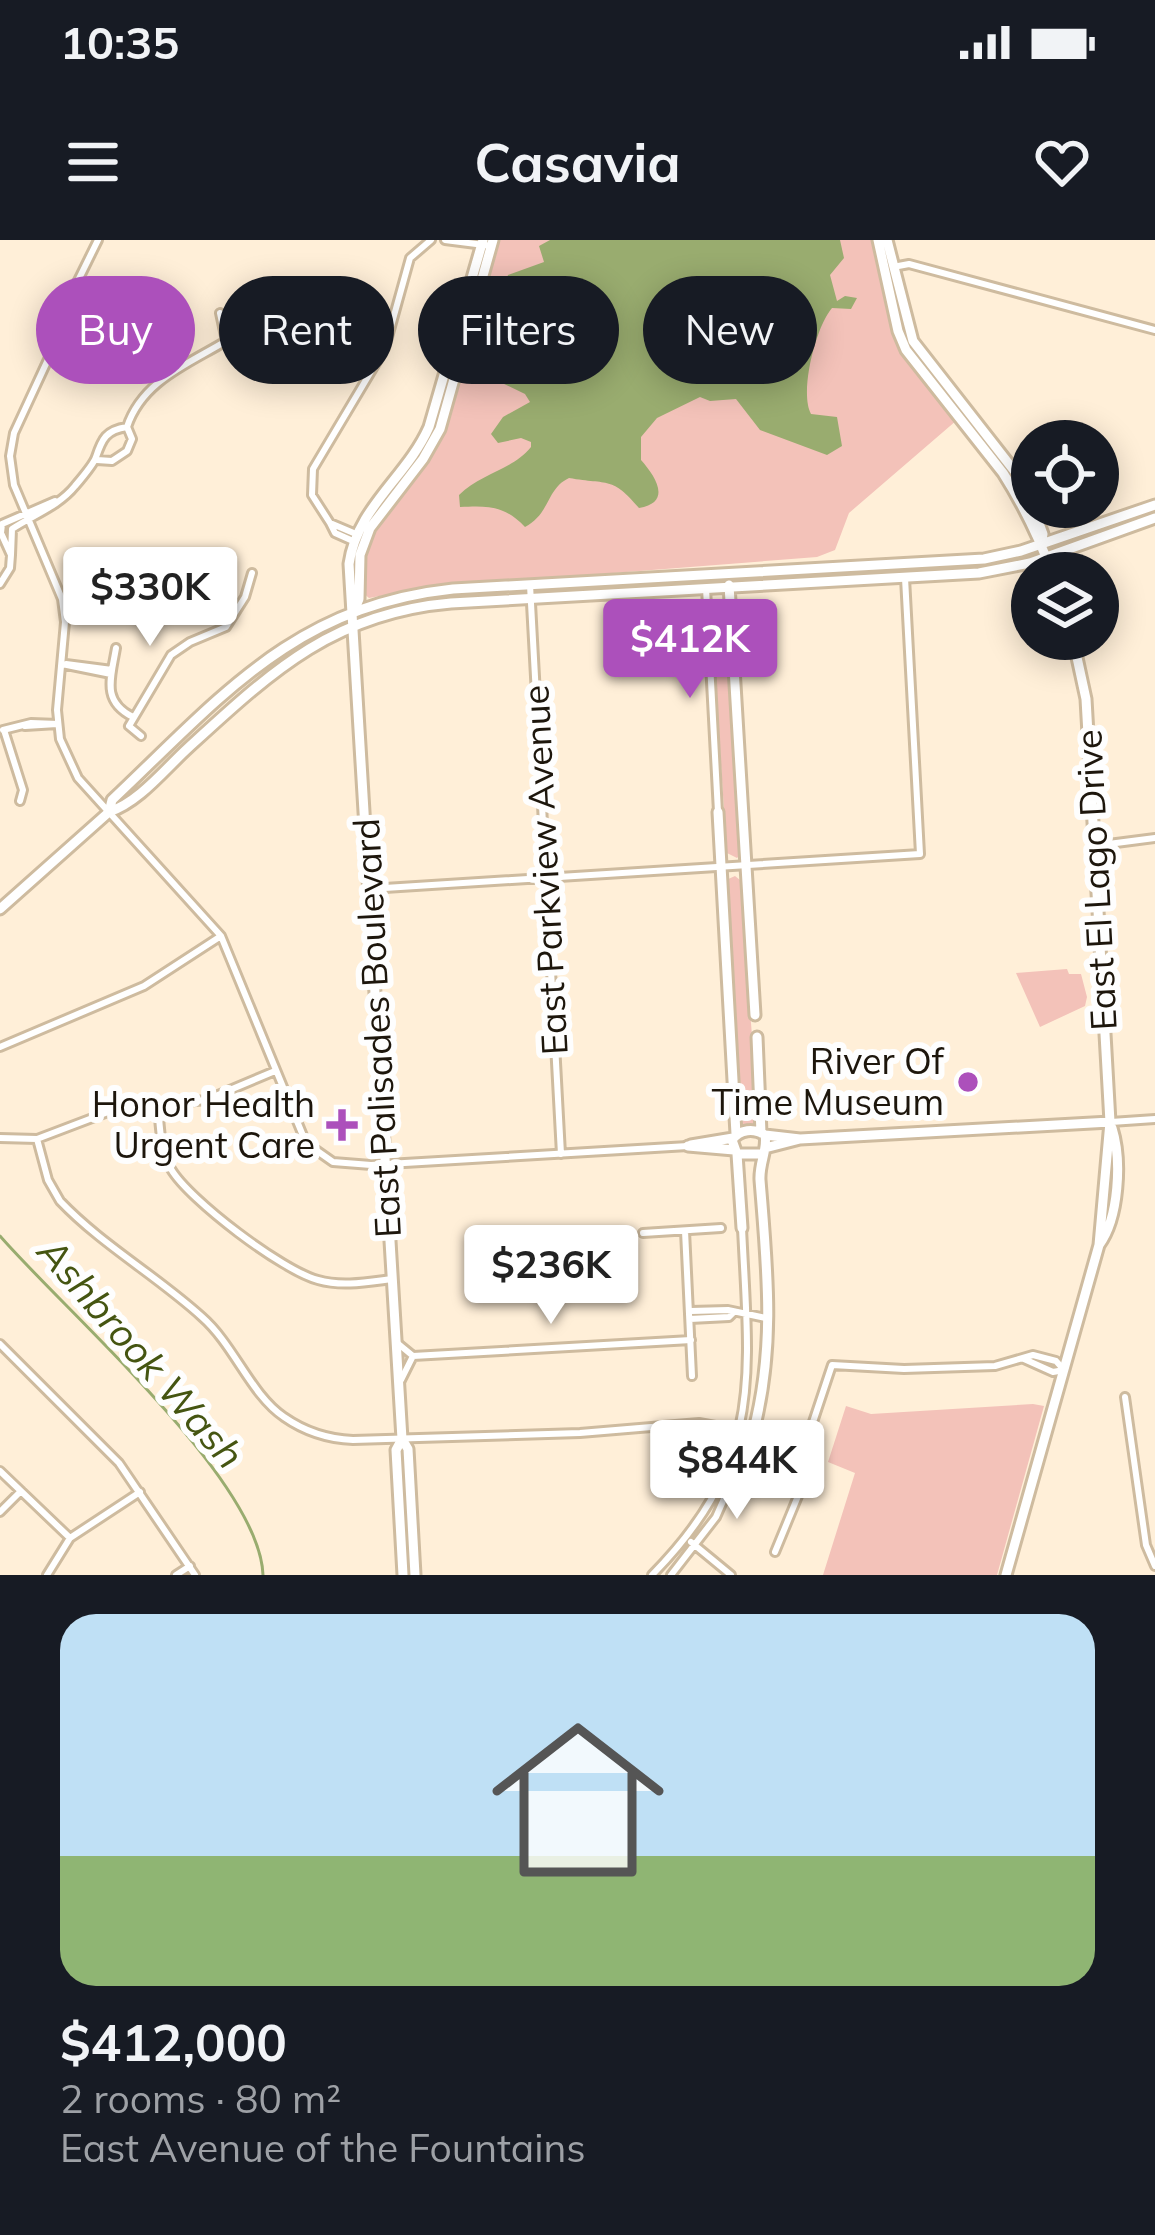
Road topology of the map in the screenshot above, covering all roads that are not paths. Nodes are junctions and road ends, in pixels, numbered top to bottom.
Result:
1 (98, 240) edge
2 (431, 240) edge
3 (445, 240) edge
4 (878, 240) edge
5 (887, 240) edge
6 (468, 242) edge
7 (488, 243) edge
8 (889, 268) junction
9 (1155, 330) edge
10 (219, 345) edge
11 (957, 407) junction
12 (127, 427) junction
13 (97, 460) junction
14 (1011, 474) edge
15 (1011, 483) edge
16 (1155, 505) edge
17 (27, 515) junction
18 (1155, 518) edge
19 (1033, 528) edge
20 (1, 529) edge
21 (10, 532) junction
22 (354, 538) junction
23 (1041, 544) junction
24 (1044, 552) edge
25 (1060, 552) edge
26 (11, 555) junction
27 (934, 562) junction
28 (1011, 565) edge
29 (252, 573) dead end
30 (729, 573) junction
31 (706, 575) junction
32 (905, 578) junction
33 (0, 584) edge
34 (530, 585) junction
35 (730, 587) junction
36 (706, 589) junction
37 (530, 599) junction
38 (355, 617) junction
39 (709, 647) junction
40 (116, 648) dead end
41 (734, 649) junction
42 (1078, 660) edge
43 (62, 664) junction
44 (112, 672) junction
45 (133, 717) junction
46 (58, 724) junction
47 (2, 731) edge
48 (141, 736) dead end
49 (20, 801) dead end
50 (109, 812) junction
51 (718, 812) joint
52 (1155, 838) edge
53 (1093, 847) junction
54 (746, 866) junction
55 (721, 867) junction
56 (546, 878) junction
57 (369, 889) junction
58 (0, 909) edge
59 (220, 936) junction
60 (755, 1016) dead end
61 (757, 1037) dead end
62 (0, 1047) edge
63 (275, 1071) junction
64 (158, 1105) junction
65 (1155, 1119) edge
66 (1110, 1122) junction
67 (763, 1134) junction
68 (0, 1138) edge
69 (37, 1139) junction
70 (800, 1139) junction
71 (735, 1144) junction
72 (688, 1146) joint
73 (762, 1151) junction
74 (561, 1154) junction
75 (386, 1162) junction
76 (721, 1228) dead end
77 (742, 1228) joint
78 (685, 1231) junction
79 (643, 1233) dead end
80 (392, 1279) junction
81 (746, 1314) junction
82 (690, 1315) junction
83 (770, 1318) junction
84 (691, 1340) junction
85 (396, 1342) junction
86 (0, 1344) edge
87 (413, 1356) junction
88 (1064, 1370) junction
89 (692, 1376) dead end
90 (399, 1387) junction
91 (1125, 1397) dead end
92 (740, 1429) junction
93 (752, 1433) junction
94 (402, 1439) junction
95 (0, 1472) edge
96 (20, 1491) junction
97 (140, 1492) junction
98 (0, 1512) edge
99 (70, 1538) junction
100 (693, 1544) junction
101 (775, 1552) dead end
102 (1155, 1565) edge
103 (190, 1566) junction
104 (46, 1575) edge
105 (176, 1575) edge
106 (195, 1575) edge
107 (403, 1575) edge
108 (415, 1575) edge
109 (652, 1575) edge
110 (670, 1575) edge
111 (731, 1575) edge
112 (1006, 1575) edge

1 - 17 street
2 - 22 street
3 - 6 street
4 - 8 street
5 - 8 street
6 - 7 street
7 - 22 street
7 - 38 street
8 - 9 street
8 - 11 street
8 - 11 street
10 - 12 street
11 - 14 street
11 - 15 street
12 - 13 street
12 - 13 street
13 - 17 street
16 - 23 street
17 - 20 street
17 - 21 street
17 - 43 street
18 - 25 street
19 - 23 street
20 - 21 street
20 - 26 street
21 - 26 street
22 - 38 street
23 - 24 street
23 - 27 street
26 - 33 street
27 - 30 street
27 - 32 street
28 - 32 street
29 - 45 street
30 - 31 street
30 - 35 street
31 - 34 street
31 - 36 street
32 - 35 street
32 - 54 street
34 - 37 street, East Parkview Avenue
34 - 38 street
35 - 36 street
35 - 41 street
36 - 37 street
36 - 39 street
37 - 38 street
37 - 56 street, East Parkview Avenue
38 - 50 street
38 - 57 street, East Palisades Boulevard
39 - 41 street
39 - 51 street
40 - 44 street
41 - 54 street
42 - 53 street, East El Lago Drive
43 - 44 street
43 - 46 street
44 - 45 street
45 - 48 street
46 - 47 street
46 - 50 street
47 - 49 street
50 - 58 street
50 - 59 street
51 - 55 street
52 - 53 street
53 - 66 street, East El Lago Drive
54 - 55 street
54 - 60 street
55 - 56 street
55 - 71 street
56 - 57 street
56 - 74 street, East Parkview Avenue
57 - 75 street, East Palisades Boulevard
59 - 62 street
59 - 63 street
61 - 67 street
63 - 64 street
63 - 75 street
64 - 69 street
64 - 80 street
65 - 66 street
66 - 70 street
66 - 88 street, East El Lago Drive
67 - 70 street
67 - 71 street
67 - 73 street
68 - 69 street
69 - 94 street
70 - 73 street
71 - 72 street
71 - 73 street
71 - 77 street
72 - 74 street
73 - 83 street
74 - 75 street
75 - 80 street, East Palisades Boulevard
76 - 78 street
77 - 81 street
78 - 79 street
78 - 82 street
80 - 85 street, East Palisades Boulevard
81 - 82 street
81 - 83 street
81 - 92 street
82 - 84 street
83 - 93 street
84 - 87 street
84 - 89 street
85 - 87 street
85 - 90 street, East Palisades Boulevard
86 - 97 street
87 - 90 street
88 - 101 street
88 - 112 street, East El Lago Drive
90 - 94 street, East Palisades Boulevard
91 - 102 street
92 - 93 street
92 - 94 street
92 - 109 street
93 - 100 street
94 - 107 street, East Palisades Boulevard
94 - 108 street, East Palisades Boulevard
95 - 96 street
96 - 98 street
96 - 99 street
97 - 99 street
97 - 103 street
99 - 104 street
100 - 110 street
100 - 111 street
103 - 105 street
103 - 106 street

